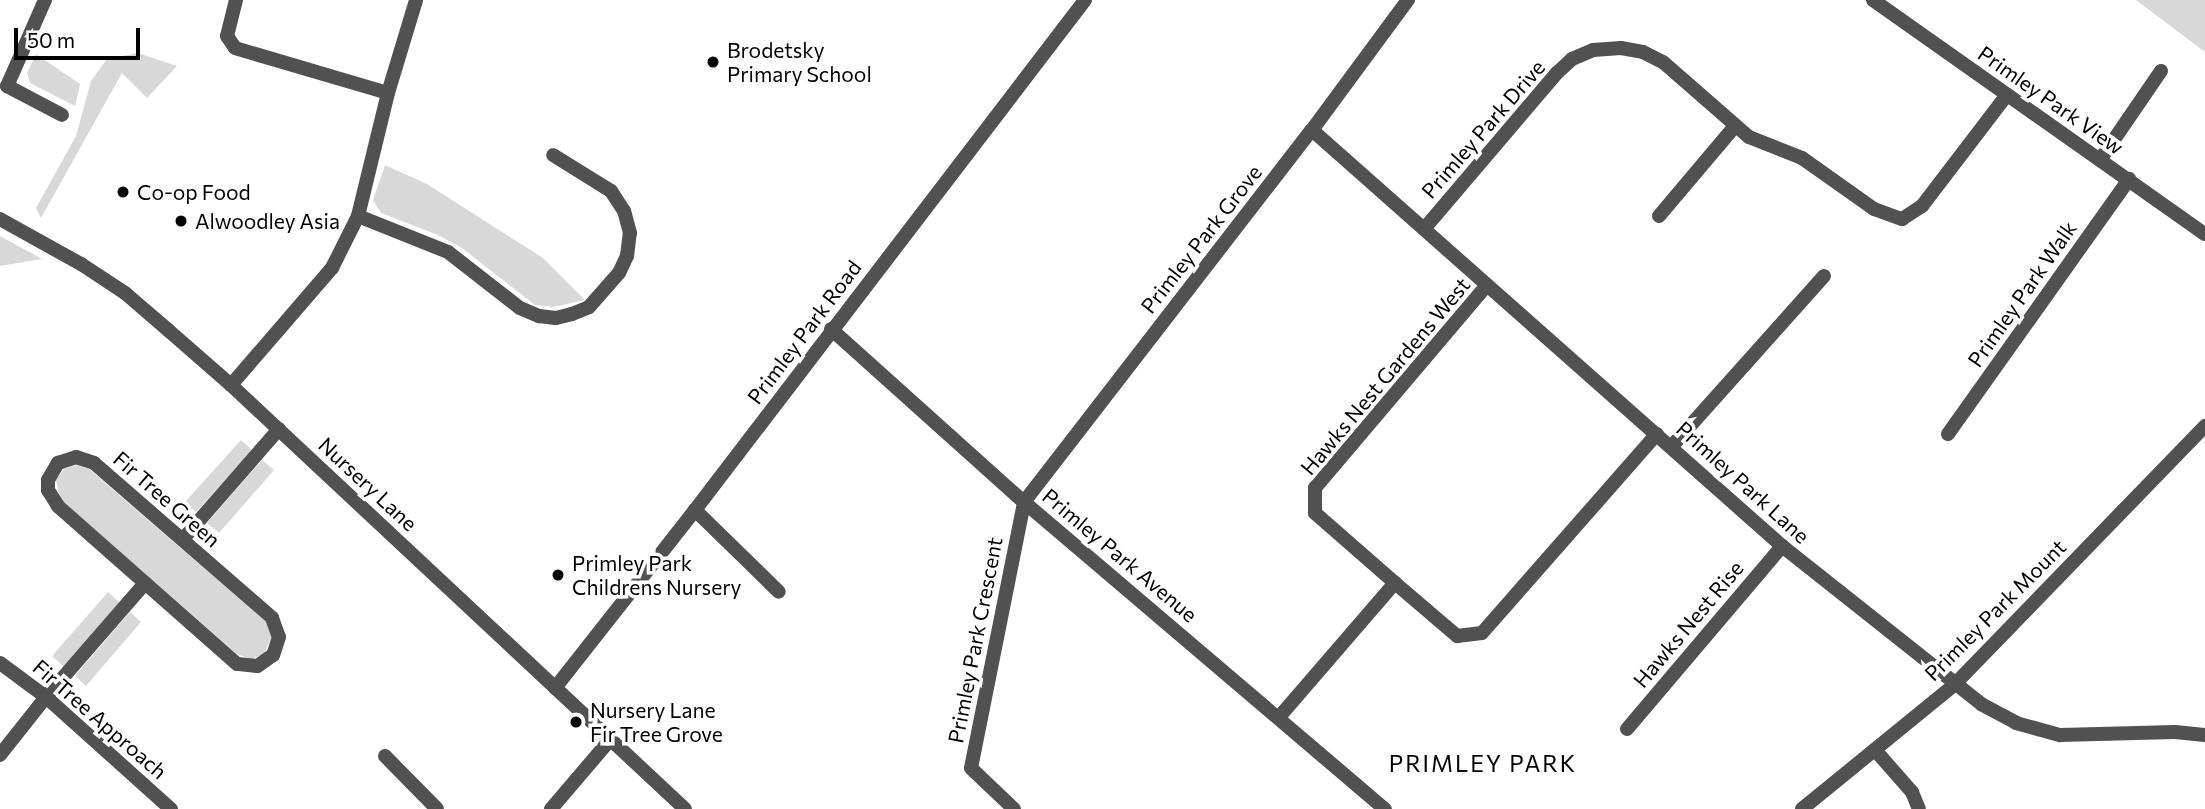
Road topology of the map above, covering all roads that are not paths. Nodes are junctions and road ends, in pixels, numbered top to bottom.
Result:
1 (45, 0) edge
2 (236, 0) edge
3 (416, 0) edge
4 (1085, 0) edge
5 (1408, 0) edge
6 (1873, 0) edge
7 (2161, 71) dead end
8 (388, 93) junction
9 (2007, 95) junction
10 (62, 115) dead end
11 (1735, 126) junction
12 (1312, 130) junction
13 (554, 155) dead end
14 (2100, 160) junction
15 (2129, 179) junction
16 (358, 216) junction
17 (1659, 216) dead end
18 (0, 219) edge
19 (1424, 229) junction
20 (2205, 234) edge
21 (1824, 276) dead end
22 (1487, 285) junction
23 (831, 329) junction
24 (232, 385) junction
25 (279, 429) junction
26 (1657, 434) junction
27 (1948, 434) dead end
28 (2202, 436) edge
29 (1672, 446) junction
30 (1024, 502) junction
31 (695, 510) junction
32 (183, 539) junction
33 (1782, 546) junction
34 (145, 583) junction
35 (1395, 583) junction
36 (779, 592) dead end
37 (0, 663) edge
38 (1954, 685) junction
39 (555, 688) junction
40 (46, 697) junction
41 (1280, 716) junction
42 (1627, 729) dead end
43 (2205, 735) edge
44 (610, 740) junction
45 (1875, 750) junction
46 (0, 755) edge
47 (385, 756) dead end
48 (171, 809) edge
49 (437, 809) edge
50 (551, 809) edge
51 (685, 809) edge
52 (1014, 809) edge
53 (1385, 809) edge
54 (1802, 809) edge
55 (1919, 809) edge

1 - 10 street
2 - 8 street
3 - 8 street
4 - 23 street, Primley Park Road
5 - 12 street, Primley Park Grove
6 - 9 street, Primley Park View
7 - 14 street
8 - 16 street
9 - 11 street, Primley Park Drive
9 - 14 street, Primley Park View
11 - 17 street
11 - 19 street, Primley Park Drive
12 - 19 street, Primley Park Lane
12 - 30 street, Primley Park Grove
13 - 16 street
14 - 15 street, Primley Park View
15 - 20 street, Primley Park View
15 - 27 street, Primley Park Walk
16 - 24 street
18 - 24 street, Nursery Lane
19 - 22 street, Primley Park Lane
21 - 29 street
22 - 26 street, Primley Park Lane
22 - 35 street, Hawks Nest Gardens West
23 - 30 street, Primley Park Avenue
23 - 31 street, Primley Park Road
24 - 25 street, Nursery Lane
25 - 32 street
25 - 39 street, Nursery Lane
26 - 29 street, Primley Park Lane
26 - 35 street, Hawks Nest Gardens West
28 - 38 street, Primley Park Mount
29 - 33 street, Primley Park Lane
30 - 41 street, Primley Park Avenue
30 - 52 street, Primley Park Crescent
31 - 36 street
31 - 39 street, Primley Park Road
32 - 34 street, Fir Tree Green
32 - 34 street, Fir Tree Green
33 - 38 street, Primley Park Lane
33 - 42 street, Hawks Nest Rise
34 - 40 street
35 - 41 street
37 - 40 street, Fir Tree Approach
38 - 43 street, Primley Park Lane
38 - 45 street, Primley Park Mount
39 - 44 street, Nursery Lane
40 - 46 street
40 - 48 street, Fir Tree Approach
41 - 53 street, Primley Park Avenue
44 - 50 street
44 - 51 street, Nursery Lane
45 - 54 street, Primley Park Mount
45 - 55 street
47 - 49 street

